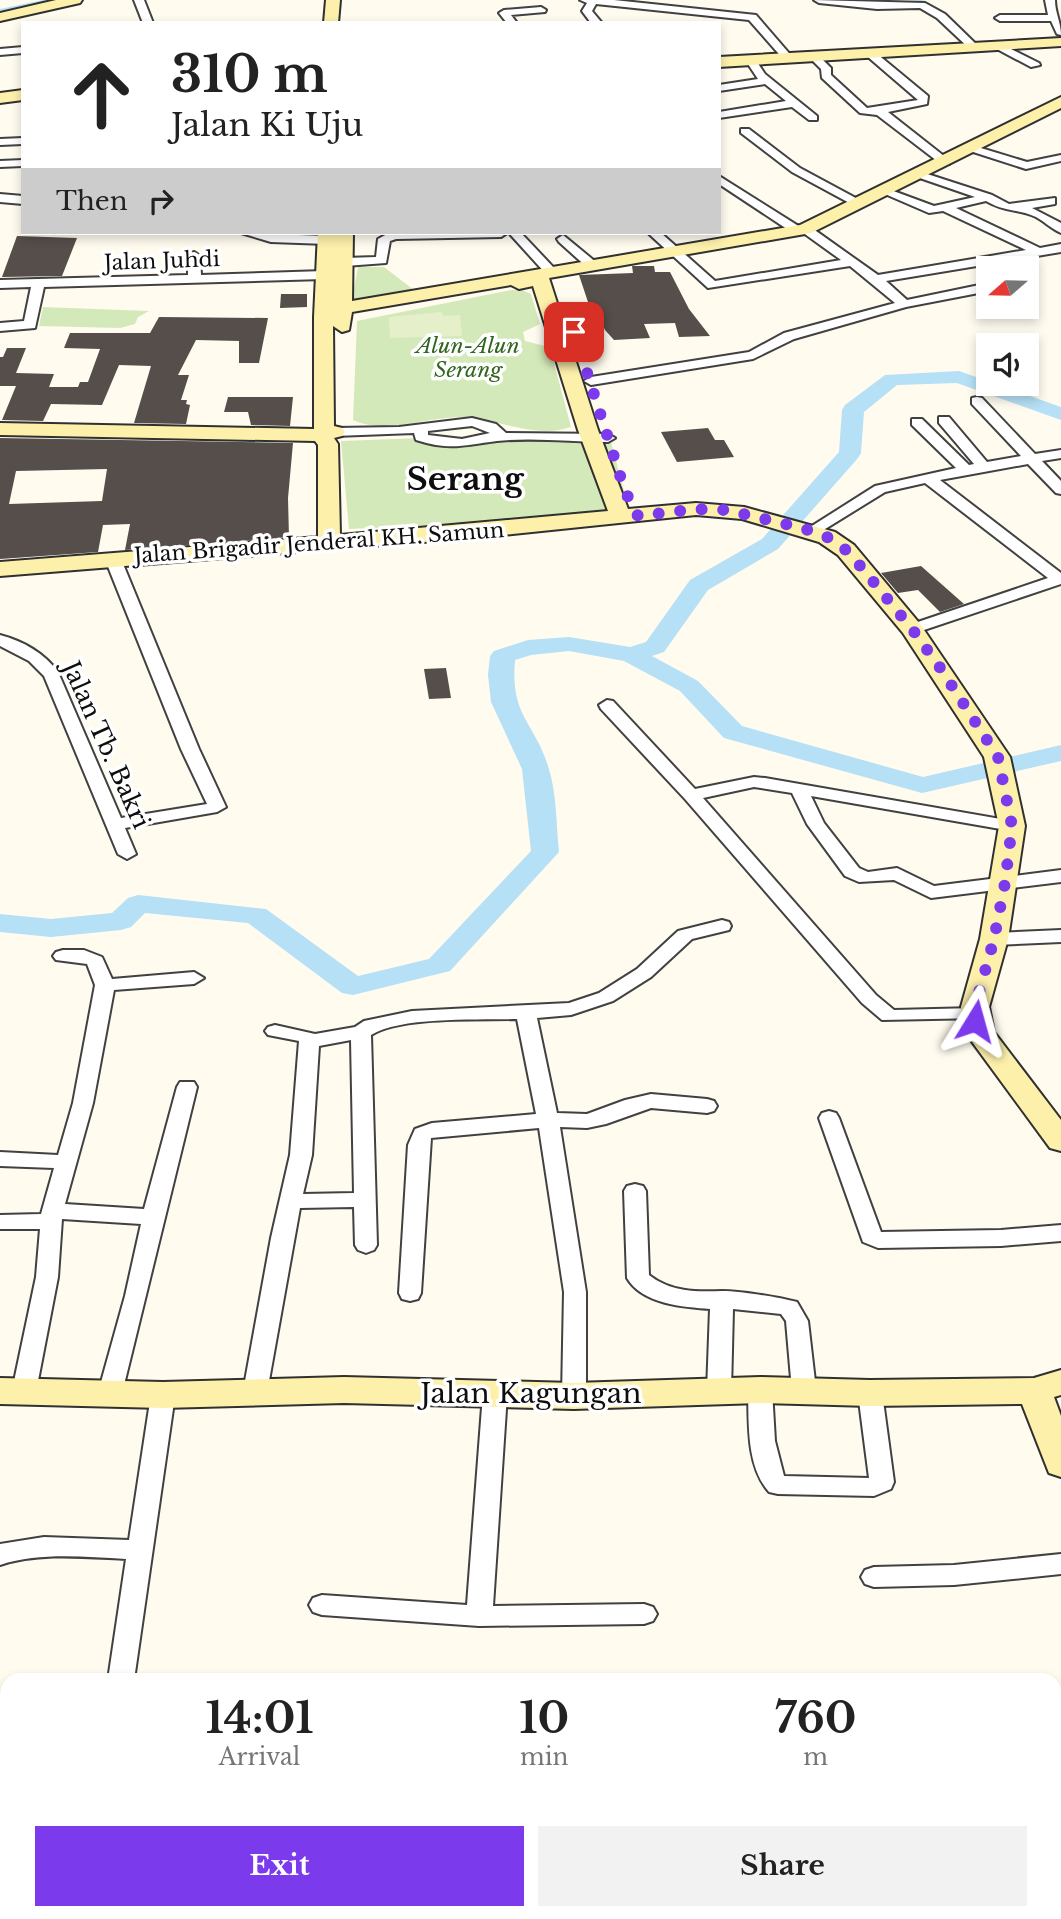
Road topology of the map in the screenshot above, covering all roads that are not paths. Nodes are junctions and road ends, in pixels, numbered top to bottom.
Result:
1 (75, 0) edge
2 (139, 0) edge
3 (333, 0) edge
4 (343, 0) edge
5 (585, 0) edge
6 (819, 0) edge
7 (1050, 0) edge
8 (593, 1) edge
9 (736, 2) dead end
10 (868, 2) edge
11 (904, 2) edge
12 (541, 10) dead end
13 (674, 10) junction
14 (1055, 14) edge
15 (0, 17) edge
16 (752, 17) junction
17 (1000, 18) dead end
18 (147, 21) edge
19 (331, 21) edge
20 (343, 21) edge
21 (510, 21) edge
22 (595, 21) edge
23 (681, 21) edge
24 (1061, 32) edge
25 (1061, 42) edge
26 (999, 47) junction
27 (975, 48) junction
28 (21, 50) edge
29 (0, 52) edge
30 (872, 55) junction
31 (815, 58) junction
32 (789, 59) junction
33 (751, 61) junction
34 (721, 62) edge
35 (1035, 65) dead end
36 (767, 81) junction
37 (721, 88) edge
38 (21, 95) edge
39 (0, 98) edge
40 (1061, 102) edge
41 (795, 103) junction
42 (879, 111) junction
43 (721, 115) edge
44 (813, 118) dead end
45 (745, 131) dead end
46 (21, 141) edge
47 (0, 142) edge
48 (971, 148) junction
49 (1061, 158) edge
50 (945, 162) junction
51 (21, 163) edge
52 (0, 164) edge
53 (918, 174) junction
54 (721, 179) edge
55 (884, 191) junction
56 (988, 197) junction
57 (0, 198) edge
58 (21, 200) edge
59 (1051, 201) dead end
60 (859, 203) junction
61 (1019, 206) junction
62 (946, 208) junction
63 (1061, 214) edge
64 (1043, 216) junction
65 (801, 229) junction
66 (1061, 229) edge
67 (257, 235) edge
68 (344, 235) edge
69 (394, 235) edge
70 (517, 235) edge
71 (656, 235) edge
72 (327, 237) edge
73 (564, 239) dead end
74 (1061, 248) edge
75 (1038, 252) junction
76 (674, 253) junction
77 (194, 256) dead end
78 (345, 262) junction
79 (853, 262) junction
80 (593, 266) junction
81 (551, 272) junction
82 (324, 275) junction
83 (194, 279) junction
84 (876, 279) junction
85 (0, 284) edge
86 (38, 284) junction
87 (462, 290) junction
88 (976, 290) edge
89 (904, 304) junction
90 (559, 310) junction
91 (344, 311) junction
92 (323, 317) junction
93 (0, 327) edge
94 (589, 378) junction
95 (977, 401) dead end
96 (944, 420) dead end
97 (917, 422) dead end
98 (0, 429) edge
99 (598, 434) junction
100 (327, 437) junction
101 (1061, 454) edge
102 (1029, 458) junction
103 (984, 467) junction
104 (966, 470) junction
105 (929, 479) junction
106 (1061, 490) edge
107 (630, 517) junction
108 (807, 530) junction
109 (329, 543) junction
110 (113, 559) junction
111 (0, 569) edge
112 (1060, 579) edge
113 (912, 629) junction
114 (0, 640) edge
115 (607, 705) dead end
116 (799, 790) junction
117 (691, 795) junction
118 (1011, 818) junction
119 (114, 825) junction
120 (127, 854) dead end
121 (1061, 876) edge
122 (1005, 883) junction
123 (722, 926) dead end
124 (1061, 936) edge
125 (994, 939) junction
126 (63, 956) dead end
127 (194, 978) dead end
128 (105, 985) junction
129 (526, 1013) junction
130 (975, 1014) junction
131 (275, 1031) dead end
132 (361, 1032) junction
133 (309, 1041) junction
134 (187, 1087) dead end
135 (707, 1106) dead end
136 (829, 1118) dead end
137 (548, 1120) junction
138 (1061, 1141) edge
139 (0, 1159) edge
140 (66, 1161) junction
141 (635, 1191) dead end
142 (364, 1200) junction
143 (293, 1201) junction
144 (51, 1216) junction
145 (153, 1217) junction
146 (0, 1222) edge
147 (1061, 1233) edge
148 (366, 1245) dead end
149 (410, 1293) dead end
150 (722, 1299) junction
151 (1048, 1387) edge
152 (760, 1390) junction
153 (804, 1390) junction
154 (12, 1391) edge
155 (719, 1391) junction
156 (255, 1392) junction
157 (110, 1393) junction
158 (870, 1393) junction
159 (163, 1395) junction
160 (495, 1395) junction
161 (574, 1396) junction
162 (1061, 1464) edge
163 (139, 1550) junction
164 (0, 1555) edge
165 (1061, 1564) edge
166 (874, 1577) dead end
167 (322, 1605) dead end
168 (644, 1614) dead end
169 (479, 1616) junction
170 (122, 1673) edge

1 - 15 main road
2 - 18 street
3 - 19 main road
4 - 20 main road
5 - 8 street
6 - 10 street
7 - 14 street
8 - 13 street
8 - 22 street
9 - 16 street
10 - 11 street
11 - 27 street
12 - 21 street
13 - 16 street
13 - 23 street
14 - 17 street
14 - 24 street
16 - 32 street
25 - 26 main road
26 - 27 main road
26 - 35 street
27 - 30 main road
28 - 29 street
30 - 31 main road
30 - 42 street
31 - 32 main road
31 - 42 street
32 - 33 main road
33 - 34 main road
33 - 36 street
36 - 37 street
36 - 41 street
38 - 39 main road
40 - 48 main road
41 - 43 street
41 - 44 street
42 - 50 street
45 - 60 street
46 - 47 street
48 - 49 street
48 - 50 main road
50 - 53 main road
51 - 52 street
53 - 55 main road
53 - 56 street
54 - 65 street
55 - 60 main road
55 - 62 street
56 - 61 street
56 - 62 street
57 - 58 street
59 - 61 street
60 - 65 main road
61 - 64 street
62 - 75 street
63 - 64 street
64 - 66 street
65 - 76 main road
65 - 79 street
67 - 72 street
68 - 78 main road
69 - 78 street
70 - 81 street
71 - 76 street
72 - 82 main road
73 - 80 street
74 - 75 street
75 - 84 street
76 - 79 street
76 - 80 main road
77 - 83 street
78 - 91 main road
79 - 84 street
80 - 81 main road
81 - 87 main road
81 - 90 main road
82 - 83 street, Jalan Juhdi
82 - 92 main road
83 - 86 street, Jalan Juhdi
84 - 89 street
85 - 86 street, Jalan Juhdi
86 - 93 street
87 - 90 main road
87 - 91 main road
88 - 89 street
89 - 94 street
90 - 94 main road
90 - 99 main road
91 - 92 main road
91 - 100 main road
92 - 100 main road
94 - 99 main road
95 - 102 street
96 - 103 street
97 - 104 street
98 - 100 main road
99 - 100 street
99 - 107 main road
100 - 109 main road
101 - 102 street
102 - 103 street
102 - 106 street
103 - 104 street
104 - 105 street
105 - 108 street
105 - 112 street
107 - 108 main road, Jalan Brigadir Jenderal KH. Samun
107 - 109 main road, Jalan Brigadir Jenderal KH. Samun
108 - 113 main road, Jalan Brigadir Jenderal KH. Samun
109 - 110 main road, Jalan Brigadir Jenderal KH. Samun
110 - 111 main road, Jalan Brigadir Jenderal KH. Samun
110 - 119 street
112 - 113 street
113 - 118 main road, Jalan Brigadir Jenderal KH. Samun
114 - 119 street, Jalan Tb. Bakri
115 - 117 street
116 - 117 street
116 - 118 street
116 - 122 street
117 - 130 street
118 - 122 main road
119 - 120 street, Jalan Tb. Bakri
121 - 122 street
122 - 125 main road
123 - 129 street
124 - 125 street
125 - 130 main road
126 - 128 street
127 - 128 street
128 - 140 street
129 - 132 street
129 - 137 street
130 - 138 main road
131 - 133 street
132 - 133 street
132 - 142 street
133 - 143 street
134 - 145 street
135 - 137 street
136 - 147 street
137 - 149 street
137 - 161 street
139 - 140 street
140 - 144 street
141 - 150 street
142 - 143 street
142 - 148 street
143 - 156 street
144 - 145 street
144 - 146 street
144 - 154 street
145 - 157 street
150 - 153 street
150 - 155 street
151 - 158 main road, Jalan Kagungan
151 - 162 main road
152 - 153 main road, Jalan Kagungan
152 - 155 main road, Jalan Kagungan
152 - 158 street
153 - 158 main road, Jalan Kagungan
154 - 157 main road, Jalan Kagungan
155 - 161 main road, Jalan Kagungan
156 - 159 main road, Jalan Kagungan
156 - 160 main road, Jalan Kagungan
157 - 159 main road, Jalan Kagungan
159 - 163 street
160 - 161 main road, Jalan Kagungan
160 - 169 street
163 - 164 street
163 - 170 street
165 - 166 street
167 - 169 street
168 - 169 street

